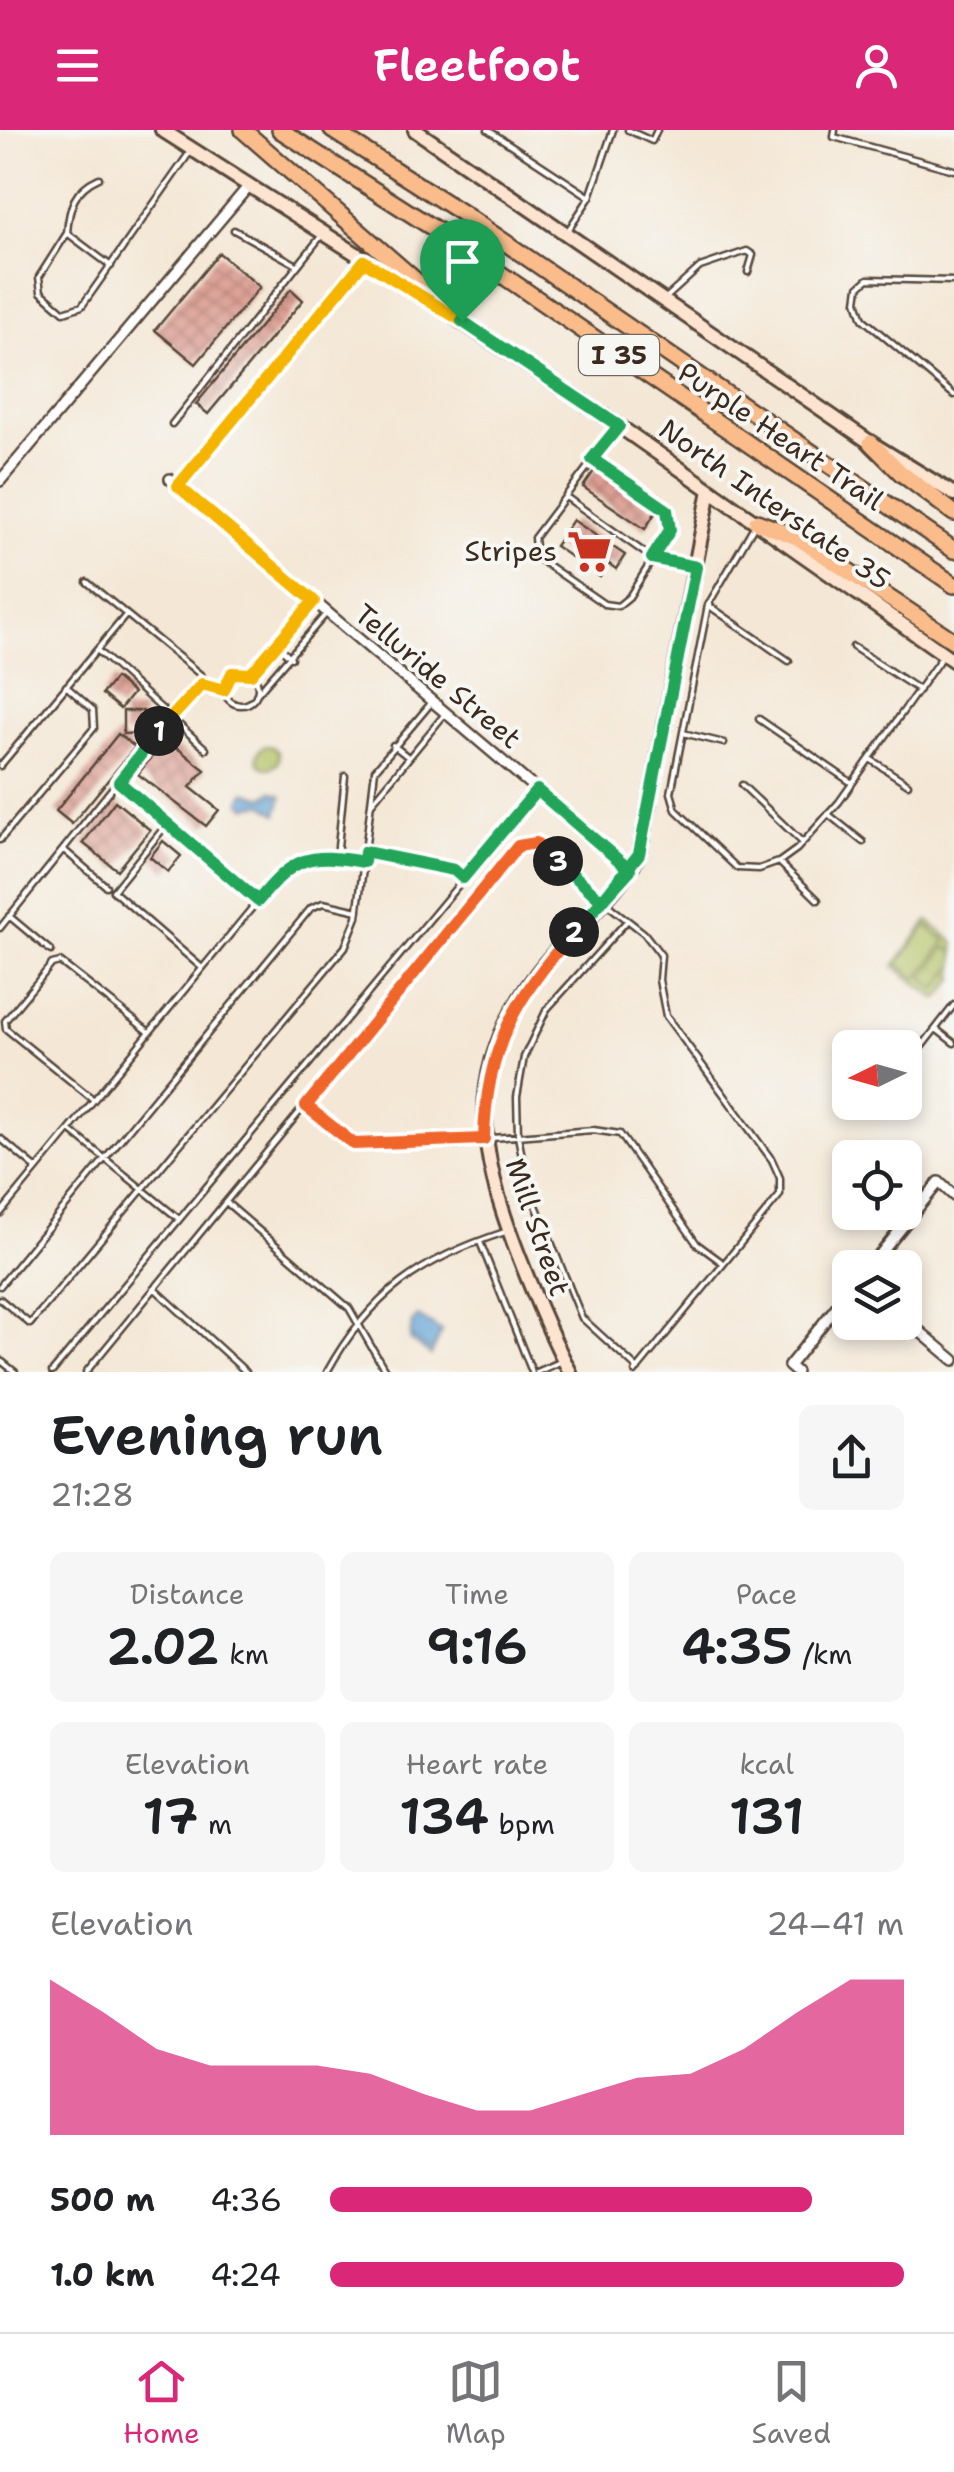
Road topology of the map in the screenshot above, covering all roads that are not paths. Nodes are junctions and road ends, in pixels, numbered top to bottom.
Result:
1 (162, 130) edge
2 (243, 130) edge
3 (280, 130) edge
4 (332, 130) edge
5 (415, 130) edge
6 (488, 130) edge
7 (612, 130) edge
8 (628, 130) edge
9 (657, 130) edge
10 (835, 130) edge
11 (435, 136) edge
12 (193, 148) junction
13 (954, 170) edge
14 (99, 178) dead end
15 (247, 188) junction
16 (590, 197) junction
17 (234, 230) dead end
18 (567, 232) junction
19 (68, 233) junction
20 (322, 234) junction
21 (364, 261) junction
22 (297, 265) junction
23 (111, 266) junction
24 (748, 272) dead end
25 (954, 281) edge
26 (664, 301) junction
27 (462, 321) junction
28 (954, 396) edge
29 (172, 424) dead end
30 (619, 426) junction
31 (871, 443) junction
32 (592, 459) junction
33 (0, 481) edge
34 (710, 490) junction
35 (954, 494) edge
36 (566, 496) junction
37 (954, 513) edge
38 (756, 522) junction
39 (954, 550) edge
40 (652, 558) junction
41 (696, 567) junction
42 (87, 582) dead end
43 (954, 586) edge
44 (314, 601) junction
45 (708, 605) junction
46 (328, 612) junction
47 (126, 614) junction
48 (278, 645) junction
49 (853, 647) dead end
50 (97, 650) junction
51 (951, 652) edge
52 (291, 658) junction
53 (789, 661) dead end
54 (251, 674) junction
55 (202, 684) junction
56 (66, 686) junction
57 (224, 690) junction
58 (918, 690) junction
59 (256, 694) junction
60 (432, 702) junction
61 (446, 713) junction
62 (170, 716) junction
63 (759, 719) dead end
64 (683, 733) junction
65 (724, 743) dead end
66 (392, 745) junction
67 (206, 749) dead end
68 (408, 757) junction
69 (870, 758) junction
70 (0, 766) edge
71 (345, 776) dead end
72 (119, 782) junction
73 (852, 784) junction
74 (908, 784) dead end
75 (742, 785) dead end
76 (537, 790) junction
77 (371, 804) junction
78 (828, 814) junction
79 (168, 824) junction
80 (0, 840) edge
81 (802, 842) junction
82 (863, 842) dead end
83 (62, 849) junction
84 (365, 852) junction
85 (337, 858) junction
86 (364, 862) junction
87 (780, 862) junction
88 (630, 870) junction
89 (463, 878) junction
90 (106, 886) dead end
91 (818, 900) dead end
92 (258, 901) junction
93 (602, 901) junction
94 (358, 911) junction
95 (10, 916) junction
96 (628, 920) junction
97 (0, 928) edge
98 (51, 950) dead end
99 (202, 968) junction
100 (954, 1005) edge
101 (936, 1029) junction
102 (150, 1032) junction
103 (954, 1043) edge
104 (922, 1047) edge
105 (94, 1100) junction
106 (306, 1106) junction
107 (69, 1130) junction
108 (518, 1136) junction
109 (0, 1138) edge
110 (484, 1139) junction
111 (104, 1158) junction
112 (37, 1169) junction
113 (142, 1189) junction
114 (954, 1196) edge
115 (226, 1202) junction
116 (0, 1214) edge
117 (180, 1219) junction
118 (509, 1230) junction
119 (480, 1240) junction
120 (883, 1250) edge
121 (724, 1262) junction
122 (0, 1286) edge
123 (154, 1288) junction
124 (0, 1299) edge
125 (832, 1312) edge
126 (360, 1322) junction
127 (922, 1333) edge
128 (0, 1360) edge
129 (954, 1360) edge
130 (567, 1366) edge
131 (636, 1370) edge
132 (14, 1372) edge
133 (52, 1372) edge
134 (86, 1372) edge
135 (246, 1372) edge
136 (327, 1372) edge
137 (386, 1372) edge
138 (535, 1372) edge
139 (796, 1372) edge

1 - 12 main road, North Interstate 35
2 - 27 highway
3 - 43 highway, Purple Heart Trail / I 35
4 - 39 highway, Purple Heart Trail / I 35
5 - 11 main road
6 - 16 lane
7 - 16 lane
8 - 9 lane
10 - 13 lane
11 - 18 main road
12 - 15 main road, North Interstate 35
12 - 23 lane
14 - 19 lane
15 - 20 main road, North Interstate 35
15 - 33 street
16 - 18 lane
17 - 22 lane
18 - 26 main road
19 - 23 lane
19 - 23 lane
20 - 21 main road, North Interstate 35
20 - 22 lane
21 - 27 main road, North Interstate 35
21 - 44 street, Telluride Street
22 - 29 lane
24 - 26 lane
25 - 28 lane
26 - 31 main road
27 - 30 main road, North Interstate 35
30 - 32 lane
30 - 34 main road, North Interstate 35
31 - 35 main road
31 - 37 highway
32 - 36 lane
32 - 40 lane
34 - 38 main road, North Interstate 35
34 - 41 main road, Mill Street
36 - 40 lane
36 - 40 lane
38 - 45 lane
38 - 51 highway
40 - 41 lane
41 - 88 main road, Mill Street
42 - 47 lane
44 - 46 street, Telluride Street
44 - 48 lane
45 - 53 lane
45 - 64 lane
46 - 52 lane
46 - 60 street, Telluride Street
47 - 50 lane
47 - 55 lane
48 - 52 lane
48 - 54 lane
49 - 58 lane
50 - 56 lane
50 - 62 lane
51 - 58 lane
52 - 59 lane
54 - 57 lane
54 - 59 lane
55 - 57 lane
55 - 62 lane
56 - 70 lane
56 - 80 lane
57 - 59 lane
58 - 69 lane
60 - 61 street, Telluride Street
60 - 66 lane
61 - 68 lane
61 - 76 street, Telluride Street
62 - 67 lane
62 - 72 lane
63 - 73 lane
64 - 65 lane
64 - 87 lane
66 - 68 lane
66 - 77 lane
68 - 77 lane
69 - 73 lane
69 - 74 lane
71 - 85 lane
72 - 79 lane
72 - 83 lane
73 - 78 lane
75 - 81 lane
76 - 88 street, Telluride Street
76 - 89 lane
77 - 84 lane
78 - 81 lane
78 - 82 lane
79 - 92 lane
79 - 99 lane
81 - 87 lane
83 - 90 lane
83 - 95 lane
84 - 86 lane
84 - 89 lane
85 - 86 lane
85 - 92 lane
86 - 94 lane
87 - 91 lane
88 - 93 main road, Mill Street
89 - 117 lane
92 - 99 lane
93 - 96 lane
93 - 106 lane
93 - 110 main road, Mill Street
94 - 111 lane
94 - 113 lane
95 - 97 lane
95 - 98 lane
96 - 108 lane
96 - 121 lane
99 - 102 lane
100 - 101 lane
101 - 103 lane
101 - 104 lane
102 - 105 lane
102 - 105 lane
105 - 107 lane
106 - 110 lane
106 - 115 lane
107 - 111 lane
107 - 112 lane
108 - 110 lane
108 - 121 lane
108 - 131 lane
109 - 112 lane
110 - 118 main road, Mill Street
111 - 113 lane
111 - 122 lane
112 - 116 lane
113 - 117 lane
113 - 124 lane
114 - 120 street
115 - 123 lane
115 - 126 lane
117 - 133 lane
118 - 119 lane
118 - 130 main road, Mill Street
119 - 126 lane
119 - 138 lane
121 - 131 lane
123 - 134 lane
123 - 135 lane
125 - 139 street
126 - 136 lane
126 - 137 lane
127 - 129 street
128 - 132 lane
130 - 138 lane

